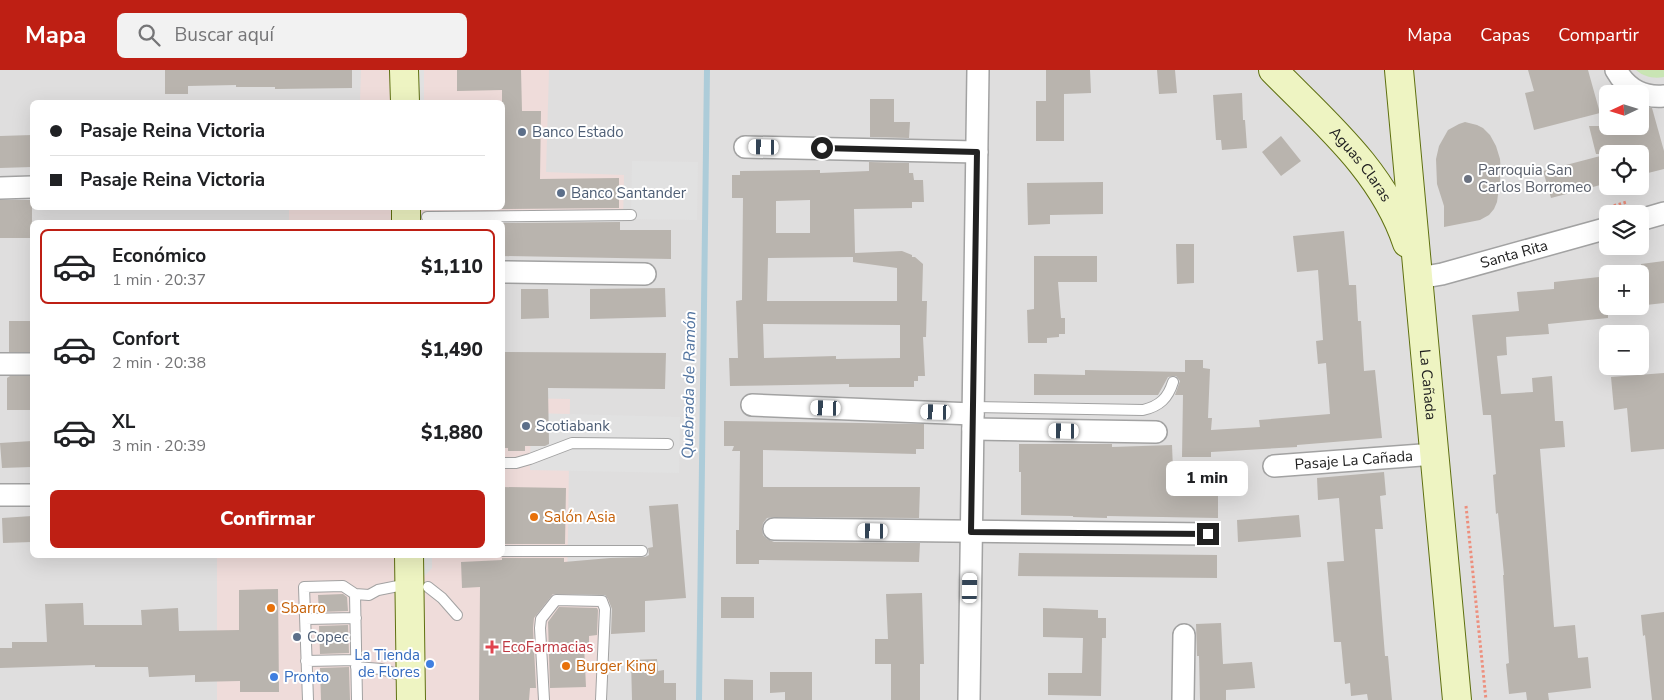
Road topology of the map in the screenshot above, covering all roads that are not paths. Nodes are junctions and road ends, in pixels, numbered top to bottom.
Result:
1 (404, 70) edge
2 (978, 70) edge
3 (1273, 70) edge
4 (1399, 70) edge
5 (1616, 70) edge
6 (1664, 96) edge
7 (405, 100) edge
8 (1405, 134) junction
9 (745, 147) dead end
10 (977, 152) junction
11 (1361, 160) junction
12 (30, 187) edge
13 (0, 188) edge
14 (1664, 213) edge
15 (631, 215) dead end
16 (413, 216) edge
17 (1649, 217) edge
18 (1599, 230) edge
19 (505, 272) edge
20 (645, 274) dead end
21 (1419, 278) junction
22 (0, 364) edge
23 (30, 364) edge
24 (1173, 382) dead end
25 (752, 405) dead end
26 (973, 417) junction
27 (1156, 432) dead end
28 (668, 444) dead end
29 (1435, 454) junction
30 (505, 463) edge
31 (1274, 466) dead end
32 (30, 494) edge
33 (0, 495) edge
34 (774, 529) dead end
35 (971, 532) junction
36 (1208, 534) dead end
37 (505, 551) edge
38 (642, 551) dead end
39 (410, 558) edge
40 (419, 586) junction
41 (355, 594) junction
42 (457, 615) dead end
43 (356, 618) junction
44 (305, 619) junction
45 (1184, 635) dead end
46 (306, 661) junction
47 (356, 664) junction
48 (411, 689) edge
49 (308, 700) edge
50 (357, 700) edge
51 (544, 700) edge
52 (601, 700) edge
53 (969, 700) edge
54 (1183, 700) edge
55 (1457, 700) edge

1 - 7 street
2 - 10 street
3 - 11 street, Aguas Claras
4 - 8 street, La Cañada
5 - 6 street
8 - 11 street
8 - 21 street, La Cañada
9 - 10 street
10 - 26 street
11 - 21 street, Aguas Claras
12 - 13 street
14 - 17 street
15 - 16 lane
18 - 21 street, Santa Rita
19 - 20 street
21 - 29 street, La Cañada
22 - 23 street
24 - 26 lane
25 - 26 street
26 - 27 street
26 - 35 street
28 - 30 lane
29 - 31 street, Pasaje La Cañada
29 - 55 street, La Cañada
32 - 33 street
34 - 35 street
35 - 36 street
35 - 53 street
37 - 38 lane
39 - 40 street
40 - 41 lane
40 - 42 lane
40 - 48 street
41 - 43 lane
41 - 44 lane
43 - 44 lane
43 - 47 lane
44 - 46 lane
45 - 54 street
46 - 47 lane
46 - 49 lane
47 - 48 lane
47 - 50 lane
51 - 52 lane

